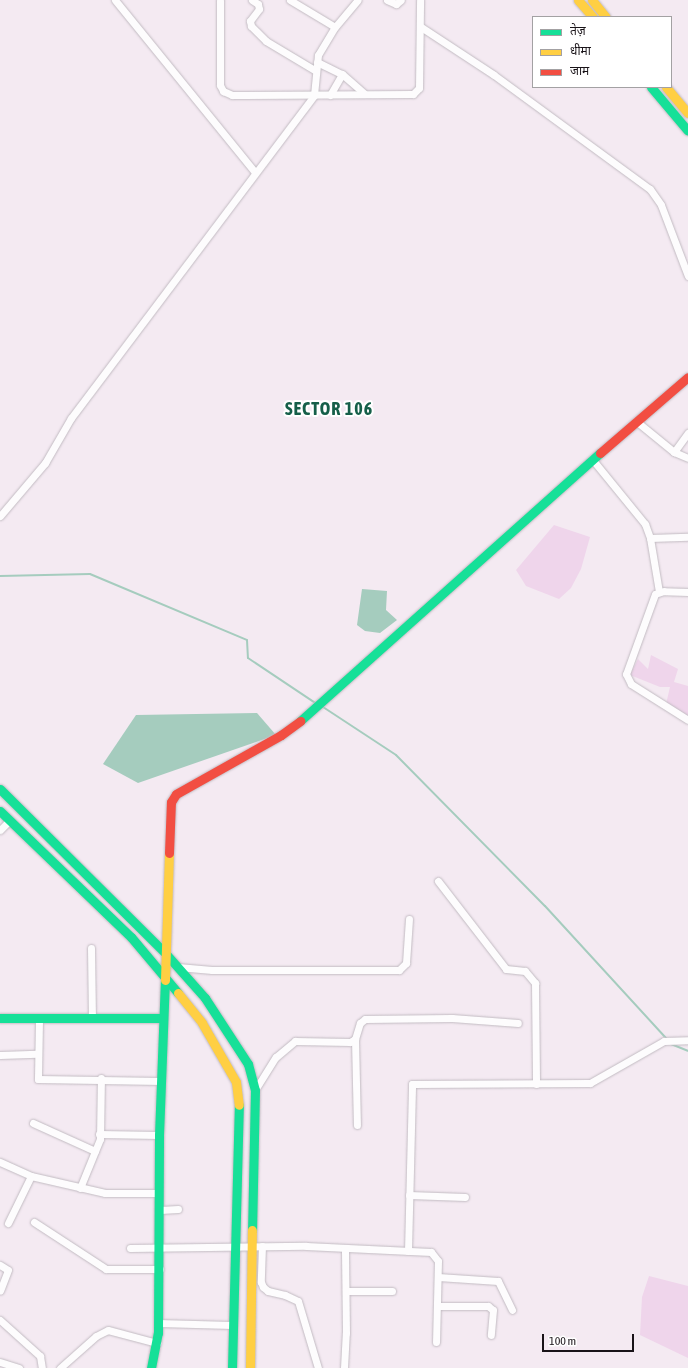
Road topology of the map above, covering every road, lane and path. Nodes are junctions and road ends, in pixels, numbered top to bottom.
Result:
1 (115, 0) edge
2 (220, 0) edge
3 (252, 0) edge
4 (290, 0) edge
5 (358, 0) edge
6 (387, 0) edge
7 (401, 0) edge
8 (420, 0) edge
9 (578, 0) edge
10 (592, 0) edge
11 (592, 16) edge
12 (605, 16) edge
13 (420, 27) junction
14 (335, 28) junction
15 (317, 62) junction
16 (316, 71) junction
17 (342, 74) junction
18 (652, 88) edge
19 (667, 88) edge
20 (364, 93) junction
21 (314, 95) junction
22 (330, 95) junction
23 (688, 113) edge
24 (688, 131) edge
25 (255, 172) junction
26 (688, 276) edge
27 (688, 377) edge
28 (636, 421) junction
29 (688, 433) edge
30 (674, 452) junction
31 (688, 458) edge
32 (592, 459) junction
33 (0, 516) edge
34 (688, 537) edge
35 (650, 538) junction
36 (659, 592) junction
37 (688, 592) edge
38 (688, 720) edge
39 (0, 789) edge
40 (0, 811) edge
41 (9, 821) junction
42 (0, 830) edge
43 (438, 881) dead end
44 (409, 919) dead end
45 (91, 948) dead end
46 (166, 954) junction
47 (178, 967) junction
48 (165, 977) junction
49 (0, 1018) edge
50 (163, 1018) junction
51 (92, 1019) junction
52 (39, 1020) junction
53 (518, 1023) dead end
54 (354, 1039) junction
55 (688, 1040) edge
56 (37, 1054) junction
57 (0, 1055) edge
58 (101, 1078) junction
59 (161, 1081) junction
60 (536, 1084) junction
61 (254, 1090) junction
62 (33, 1123) dead end
63 (357, 1125) dead end
64 (99, 1134) junction
65 (159, 1135) junction
66 (95, 1151) junction
67 (0, 1162) edge
68 (31, 1176) junction
69 (80, 1188) junction
70 (159, 1192) junction
71 (409, 1195) junction
72 (465, 1197) dead end
73 (160, 1210) junction
74 (178, 1210) dead end
75 (34, 1222) dead end
76 (8, 1223) dead end
77 (234, 1245) junction
78 (252, 1246) junction
79 (262, 1246) junction
80 (160, 1247) junction
81 (130, 1248) dead end
82 (345, 1248) junction
83 (408, 1251) junction
84 (0, 1265) edge
85 (160, 1269) junction
86 (438, 1277) junction
87 (0, 1291) edge
88 (346, 1291) junction
89 (392, 1291) dead end
90 (439, 1306) junction
91 (512, 1310) dead end
92 (0, 1320) edge
93 (158, 1323) junction
94 (232, 1325) junction
95 (492, 1335) dead end
96 (436, 1342) dead end
97 (157, 1343) junction
98 (0, 1362) edge
99 (19, 1368) edge
100 (42, 1368) edge
101 (60, 1368) edge
102 (151, 1368) edge
103 (232, 1368) edge
104 (250, 1368) edge
105 (318, 1368) edge
106 (344, 1368) edge

1 - 25 street
2 - 21 street
3 - 16 street
4 - 14 street
5 - 14 street
6 - 7 street
8 - 13 street
9 - 11 street
10 - 12 street
13 - 20 street
13 - 26 street
14 - 15 street
15 - 16 street
15 - 17 street
16 - 21 street
17 - 20 street
17 - 22 street
18 - 24 street
19 - 23 street
20 - 22 street
21 - 22 street
21 - 25 street
25 - 33 street
27 - 28 street
28 - 30 street
28 - 32 street
29 - 30 street
30 - 31 street
32 - 35 street
32 - 46 street
34 - 35 street
35 - 36 street
36 - 37 street
36 - 38 street
39 - 46 street
40 - 41 street
41 - 42 street
41 - 48 street
43 - 60 street
44 - 47 street
45 - 51 street
46 - 47 street
46 - 48 street
47 - 61 street
48 - 50 street
48 - 77 street
49 - 52 street
50 - 51 street
50 - 59 street
51 - 52 street
52 - 56 street
53 - 54 street
54 - 61 street
54 - 63 street
55 - 60 street
56 - 57 street
56 - 58 street
58 - 59 street
58 - 64 street
59 - 65 street
60 - 71 street
61 - 78 street
62 - 66 street
64 - 65 street
64 - 66 street
65 - 70 street
66 - 69 street
67 - 68 street
68 - 69 street
68 - 76 street
69 - 70 street
70 - 73 street
71 - 72 street
71 - 83 street
73 - 74 street
73 - 80 street
75 - 85 street
77 - 78 street
77 - 80 street
77 - 94 street
78 - 79 street
78 - 104 street
79 - 82 street
79 - 105 street
80 - 81 street
80 - 85 street
82 - 83 street
82 - 88 street
83 - 86 street
84 - 87 street
85 - 93 street
86 - 90 street
86 - 91 street
88 - 89 street
88 - 106 street
90 - 95 street
90 - 96 street
92 - 100 street
93 - 94 street
93 - 97 street
94 - 103 street
97 - 101 street
97 - 102 street
98 - 99 street

